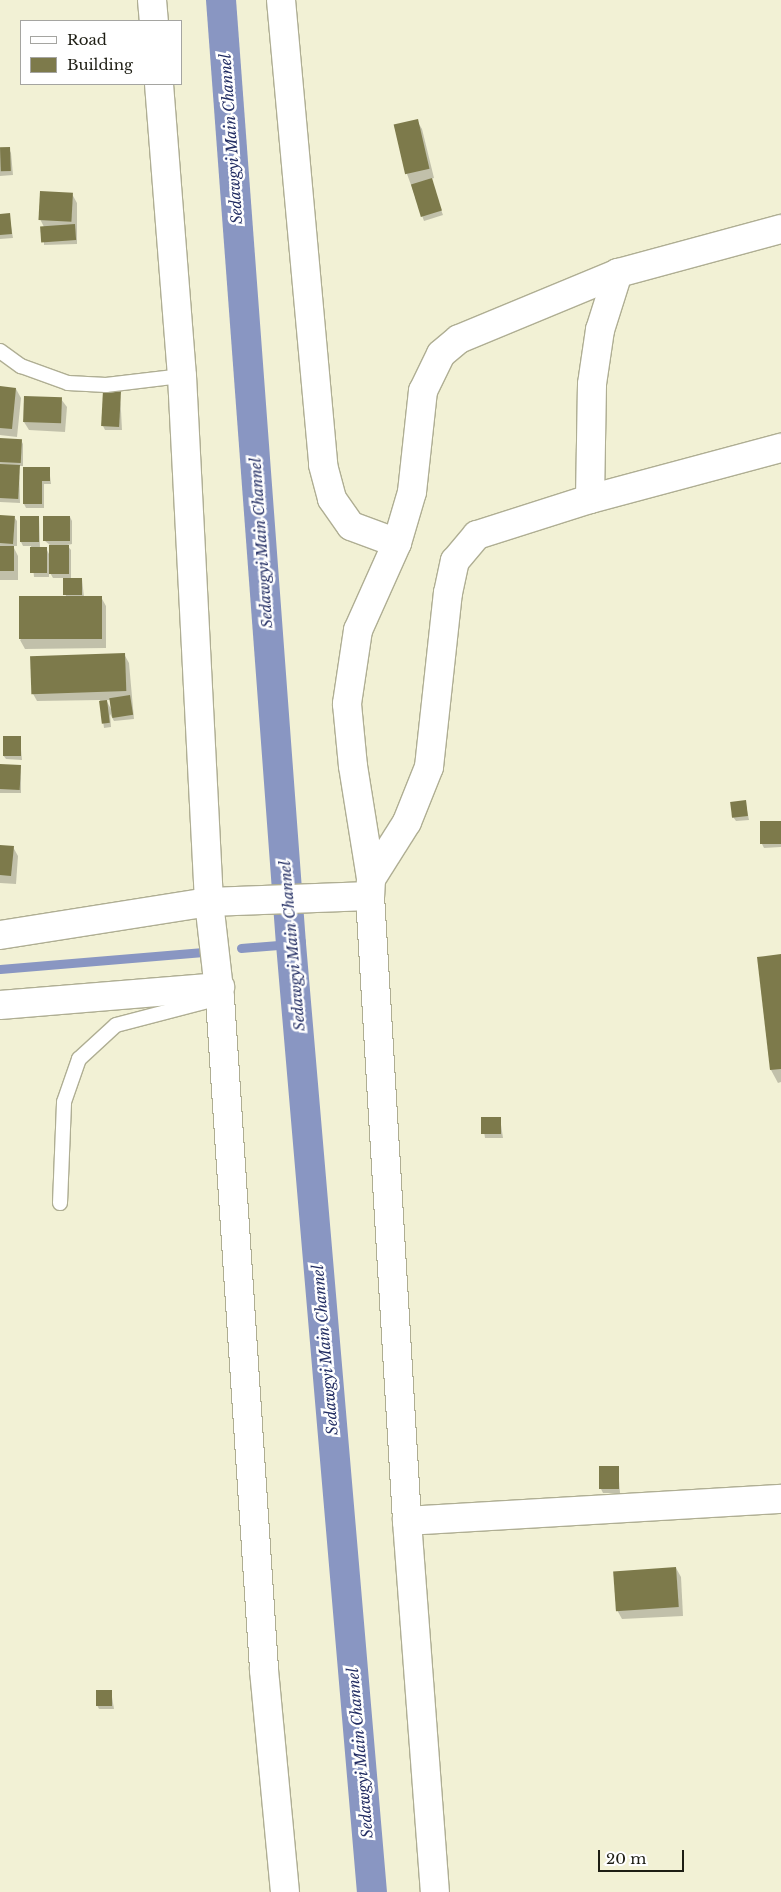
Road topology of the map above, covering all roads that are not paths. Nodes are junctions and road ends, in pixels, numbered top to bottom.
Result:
1 (152, 0) edge
2 (281, 0) edge
3 (154, 20) edge
4 (159, 85) edge
5 (781, 229) edge
6 (618, 274) junction
7 (0, 352) edge
8 (182, 376) junction
9 (781, 448) edge
10 (590, 499) junction
11 (397, 543) junction
12 (370, 887) junction
13 (220, 901) junction
14 (0, 935) edge
15 (220, 993) junction
16 (0, 1005) edge
17 (60, 1203) dead end
18 (781, 1499) edge
19 (407, 1522) junction
20 (285, 1892) edge
21 (435, 1892) edge

1 - 3 street
2 - 11 street
4 - 8 street
5 - 6 street
6 - 10 street
6 - 11 street
7 - 8 lane
8 - 13 street
9 - 10 street
10 - 12 street
11 - 12 street
12 - 13 street
12 - 19 street
13 - 14 street
13 - 15 street
15 - 16 street
15 - 17 lane
15 - 20 street
18 - 19 street
19 - 21 street

